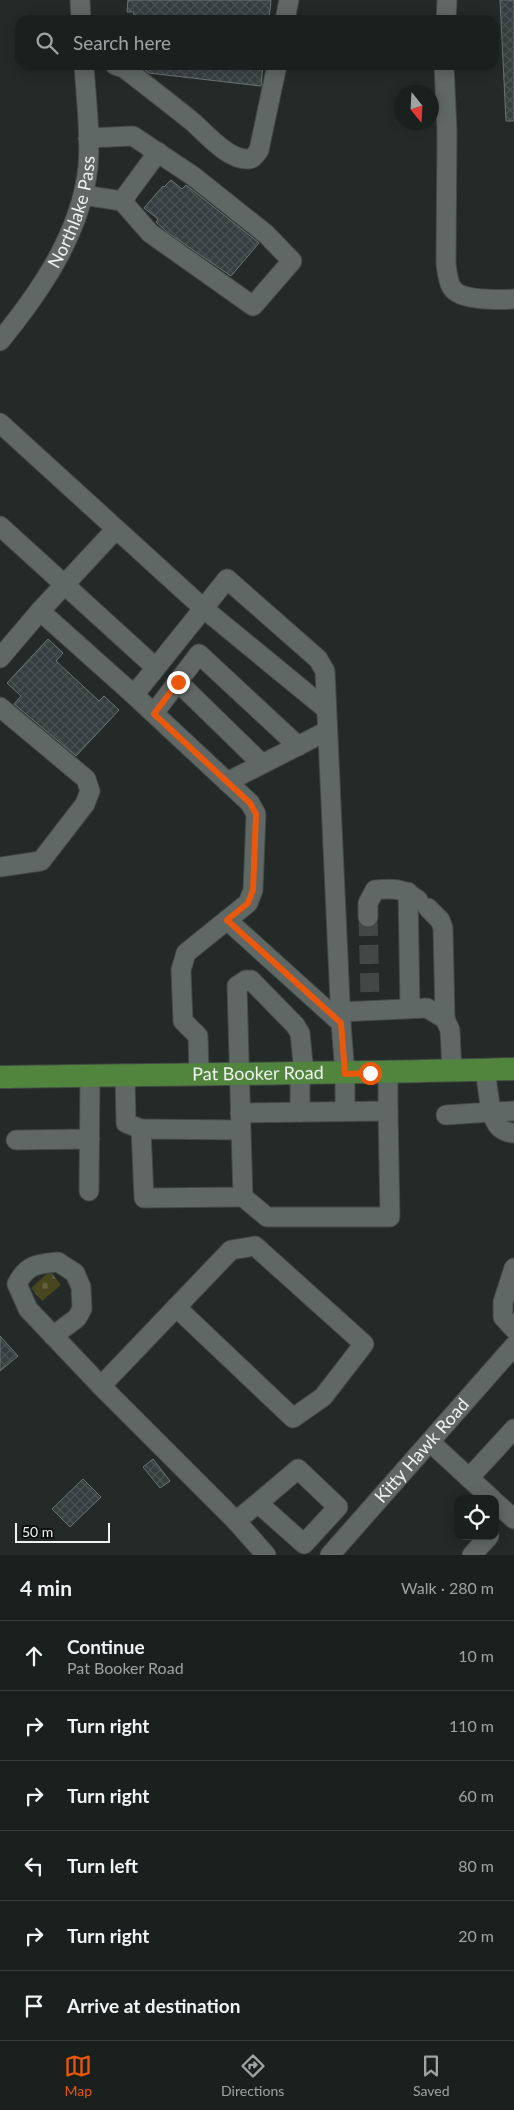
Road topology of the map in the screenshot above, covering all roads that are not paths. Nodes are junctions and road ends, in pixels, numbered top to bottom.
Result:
1 (80, 0) edge
2 (289, 0) edge
3 (447, 0) edge
4 (81, 15) edge
5 (286, 15) edge
6 (446, 15) edge
7 (84, 70) edge
8 (126, 70) edge
9 (275, 70) edge
10 (444, 70) edge
11 (88, 138) junction
12 (158, 152) junction
13 (82, 195) junction
14 (122, 201) junction
15 (514, 299) edge
16 (0, 342) edge
17 (0, 423) edge
18 (0, 526) edge
19 (116, 528) junction
20 (65, 585) junction
21 (203, 608) junction
22 (40, 611) junction
23 (0, 658) edge
24 (156, 667) junction
25 (178, 682) junction
26 (134, 695) junction
27 (0, 707) edge
28 (326, 709) junction
29 (154, 714) junction
30 (327, 732) junction
31 (298, 746) junction
32 (262, 764) junction
33 (227, 782) junction
34 (0, 867) edge
35 (408, 892) junction
36 (368, 917) tunnel mouth
37 (227, 920) junction
38 (410, 1008) junction
39 (341, 1018) junction
40 (444, 1019) junction
41 (514, 1069) edge
42 (485, 1070) junction
43 (452, 1071) junction
44 (388, 1072) junction
45 (199, 1073) junction
46 (239, 1073) junction
47 (302, 1073) junction
48 (125, 1074) junction
49 (345, 1074) junction
50 (90, 1075) junction
51 (0, 1077) edge
52 (345, 1111) junction
53 (388, 1111) junction
54 (514, 1111) edge
55 (300, 1112) junction
56 (491, 1112) junction
57 (446, 1116) dead end
58 (240, 1121) junction
59 (141, 1129) junction
60 (514, 1133) edge
61 (90, 1139) junction
62 (16, 1140) dead end
63 (89, 1191) dead end
64 (243, 1197) junction
65 (514, 1268) edge
66 (176, 1306) junction
67 (514, 1329) edge
68 (53, 1336) dead end
69 (514, 1346) edge
70 (101, 1386) junction
71 (514, 1429) edge
72 (430, 1442) junction
73 (469, 1478) junction
74 (488, 1495) edge
75 (258, 1503) junction
76 (499, 1506) edge
77 (512, 1517) edge
78 (236, 1522) junction
79 (323, 1524) junction
80 (499, 1527) edge
81 (345, 1538) junction
82 (486, 1540) edge
83 (266, 1555) edge
84 (330, 1555) edge
85 (472, 1555) edge

1 - 4 street
2 - 5 street
3 - 6 street
7 - 11 street, Northlake Pass
8 - 9 street
10 - 15 street
11 - 12 street
11 - 13 street, Northlake Pass
12 - 14 street
12 - 14 street
13 - 14 street
13 - 16 street, Northlake Pass
17 - 19 street
18 - 20 street
19 - 20 street
19 - 21 street
20 - 22 street
20 - 24 street
21 - 24 street
21 - 28 street
21 - 28 street
22 - 23 street
22 - 26 street
24 - 26 street
25 - 29 street
25 - 31 street
25 - 32 street
26 - 29 street
27 - 34 street
28 - 30 street
29 - 33 street
30 - 31 street
30 - 39 street
31 - 32 street
32 - 33 street
33 - 37 street
35 - 36 street
35 - 38 street
35 - 40 street
37 - 39 street
37 - 45 street
38 - 39 street
38 - 40 street
39 - 49 street
40 - 43 street
41 - 42 main road, Pat Booker Road
42 - 43 main road, Pat Booker Road
42 - 56 street
43 - 44 main road, Pat Booker Road
44 - 49 main road, Pat Booker Road
44 - 53 street
45 - 46 main road, Pat Booker Road
45 - 48 main road, Pat Booker Road
46 - 47 main road, Pat Booker Road
46 - 47 street
46 - 58 street
47 - 49 main road, Pat Booker Road
47 - 55 street
48 - 50 main road, Pat Booker Road
48 - 59 street
49 - 52 street
50 - 51 main road, Pat Booker Road
50 - 61 street
52 - 53 street
52 - 55 street
53 - 64 street
54 - 56 street
55 - 58 street
56 - 57 street
56 - 60 street
58 - 59 street
58 - 64 street
59 - 64 street
61 - 62 street
61 - 63 street
65 - 67 street
66 - 66 street
66 - 70 street
68 - 70 street
69 - 72 street, Kitty Hawk Road
70 - 78 street
71 - 73 street
72 - 73 street
72 - 81 street, Kitty Hawk Road
73 - 74 street
75 - 78 street
75 - 79 street
75 - 79 street
76 - 77 street
77 - 80 street
78 - 83 street
79 - 81 street
81 - 84 street, Kitty Hawk Road
82 - 85 street

